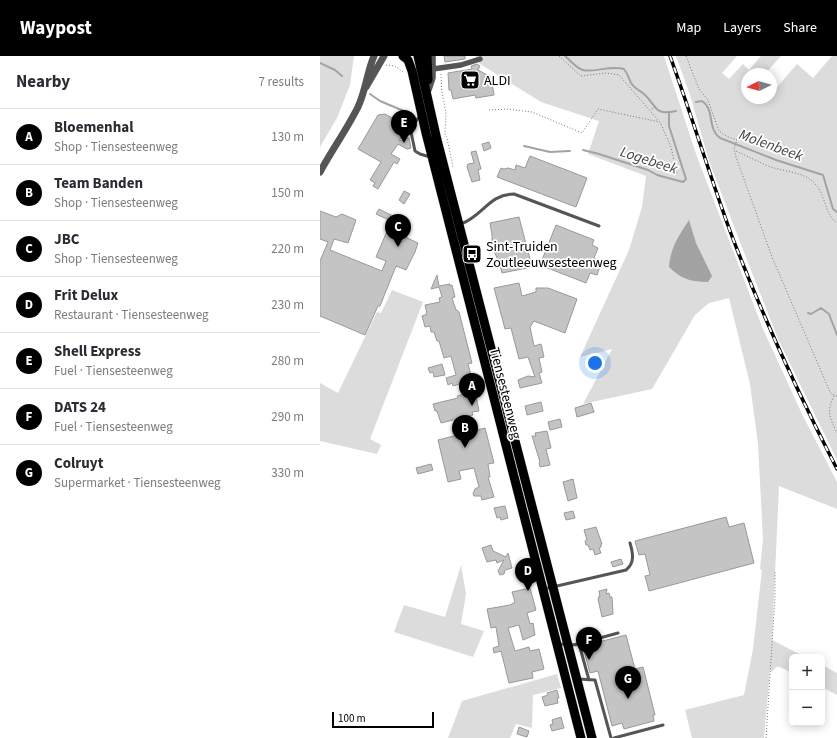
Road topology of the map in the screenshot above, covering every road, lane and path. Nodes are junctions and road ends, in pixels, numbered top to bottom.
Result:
1 (374, 56) edge
2 (384, 56) edge
3 (403, 56) edge
4 (418, 56) edge
5 (427, 56) edge
6 (433, 56) edge
7 (559, 56) edge
8 (686, 56) edge
9 (479, 58) edge
10 (386, 65) dead end
11 (445, 67) junction
12 (433, 69) junction
13 (405, 76) dead end
14 (365, 89) junction
15 (429, 90) junction
16 (429, 102) junction
17 (656, 106) dead end
18 (652, 109) dead end
19 (489, 110) dead end
20 (422, 113) junction
21 (660, 122) junction
22 (445, 134) dead end
23 (736, 151) junction
24 (432, 157) junction
25 (320, 172) edge
26 (677, 174) dead end
27 (837, 223) edge
28 (459, 224) junction
29 (599, 226) dead end
30 (450, 227) junction
31 (466, 252) junction
32 (454, 255) junction
33 (834, 395) junction
34 (837, 396) edge
35 (837, 433) edge
36 (630, 543) dead end
37 (775, 572) dead end
38 (553, 587) junction
39 (543, 589) junction
40 (618, 633) dead end
41 (567, 643) junction
42 (579, 644) junction
43 (557, 645) junction
44 (577, 679) junction
45 (589, 680) junction
46 (663, 726) dead end
47 (581, 738) edge
48 (592, 738) edge
49 (611, 738) edge
50 (614, 738) edge
51 (766, 738) edge

1 - 14 street
2 - 14 street
3 - 20 main road, Tiensesteenweg
4 - 16 main road, Tiensesteenweg
5 - 15 main road
6 - 12 street
7 - 21 path
8 - 23 path
9 - 11 street
10 - 13 path
11 - 12 street
11 - 22 path
12 - 15 street
14 - 25 street
15 - 16 main road
16 - 28 main road, Tiensesteenweg
17 - 18 path
19 - 21 path
20 - 24 main road, Tiensesteenweg
20 - 24 lane
21 - 26 path
23 - 27 path
23 - 33 path
24 - 30 main road, Tiensesteenweg
28 - 29 lane
28 - 30 lane
28 - 31 main road, Tiensesteenweg
30 - 32 main road, Tiensesteenweg
31 - 32 lane
31 - 38 main road, Tiensesteenweg
32 - 39 main road, Tiensesteenweg
33 - 34 path
33 - 35 path
36 - 38 lane
37 - 51 path
38 - 39 lane
38 - 41 main road, Tiensesteenweg
39 - 43 main road, Tiensesteenweg
40 - 42 lane
41 - 42 lane
41 - 43 lane
41 - 44 main road, Tiensesteenweg
42 - 45 lane
43 - 47 main road, Tiensesteenweg
44 - 45 lane
44 - 48 main road, Tiensesteenweg
45 - 49 lane
46 - 50 lane

